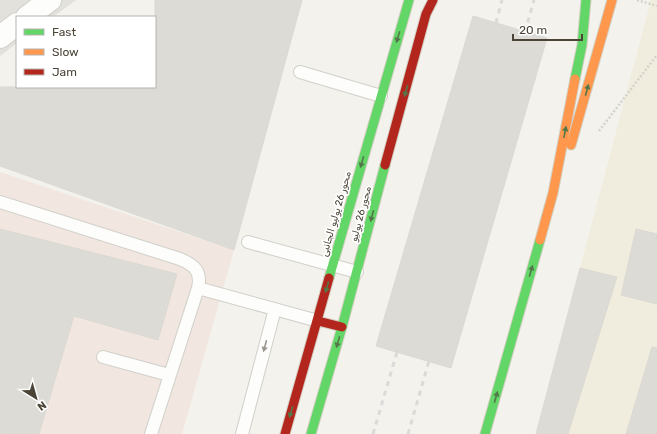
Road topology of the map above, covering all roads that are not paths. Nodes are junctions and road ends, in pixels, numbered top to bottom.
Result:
1 (50, 0) edge
2 (409, 0) edge
3 (433, 0) edge
4 (586, 0) edge
5 (612, 0) edge
6 (27, 16) edge
7 (16, 25) edge
8 (0, 37) edge
9 (300, 72) dead end
10 (381, 96) junction
11 (553, 193) junction
12 (0, 202) edge
13 (248, 242) dead end
14 (334, 266) junction
15 (357, 272) junction
16 (198, 288) junction
17 (275, 309) junction
18 (318, 321) junction
19 (342, 327) junction
20 (103, 357) dead end
21 (169, 375) junction
22 (486, 433) edge
23 (151, 434) edge
24 (242, 434) edge
25 (285, 434) edge
26 (311, 434) edge

1 - 6 street
2 -> 10 main road, محور 26 يوليو الجانبى
3 -> 15 main road, محور 26 يوليو
11 -> 4 main road
11 -> 5 main road
7 - 8 street
9 - 10 lane
10 -> 14 main road, محور 26 يوليو الجانبى
22 -> 11 main road
12 - 16 lane
13 - 14 lane
14 - 15 lane
14 -> 18 main road, محور 26 يوليو الجانبى
15 - 19 main road, محور 26 يوليو
16 - 17 lane
16 - 21 lane
17 - 18 lane
17 -> 24 lane
18 - 19 main road
18 -> 25 main road, محور 26 يوليو الجانبى
19 -> 26 main road, محور 26 يوليو
20 - 21 lane
21 - 23 lane

